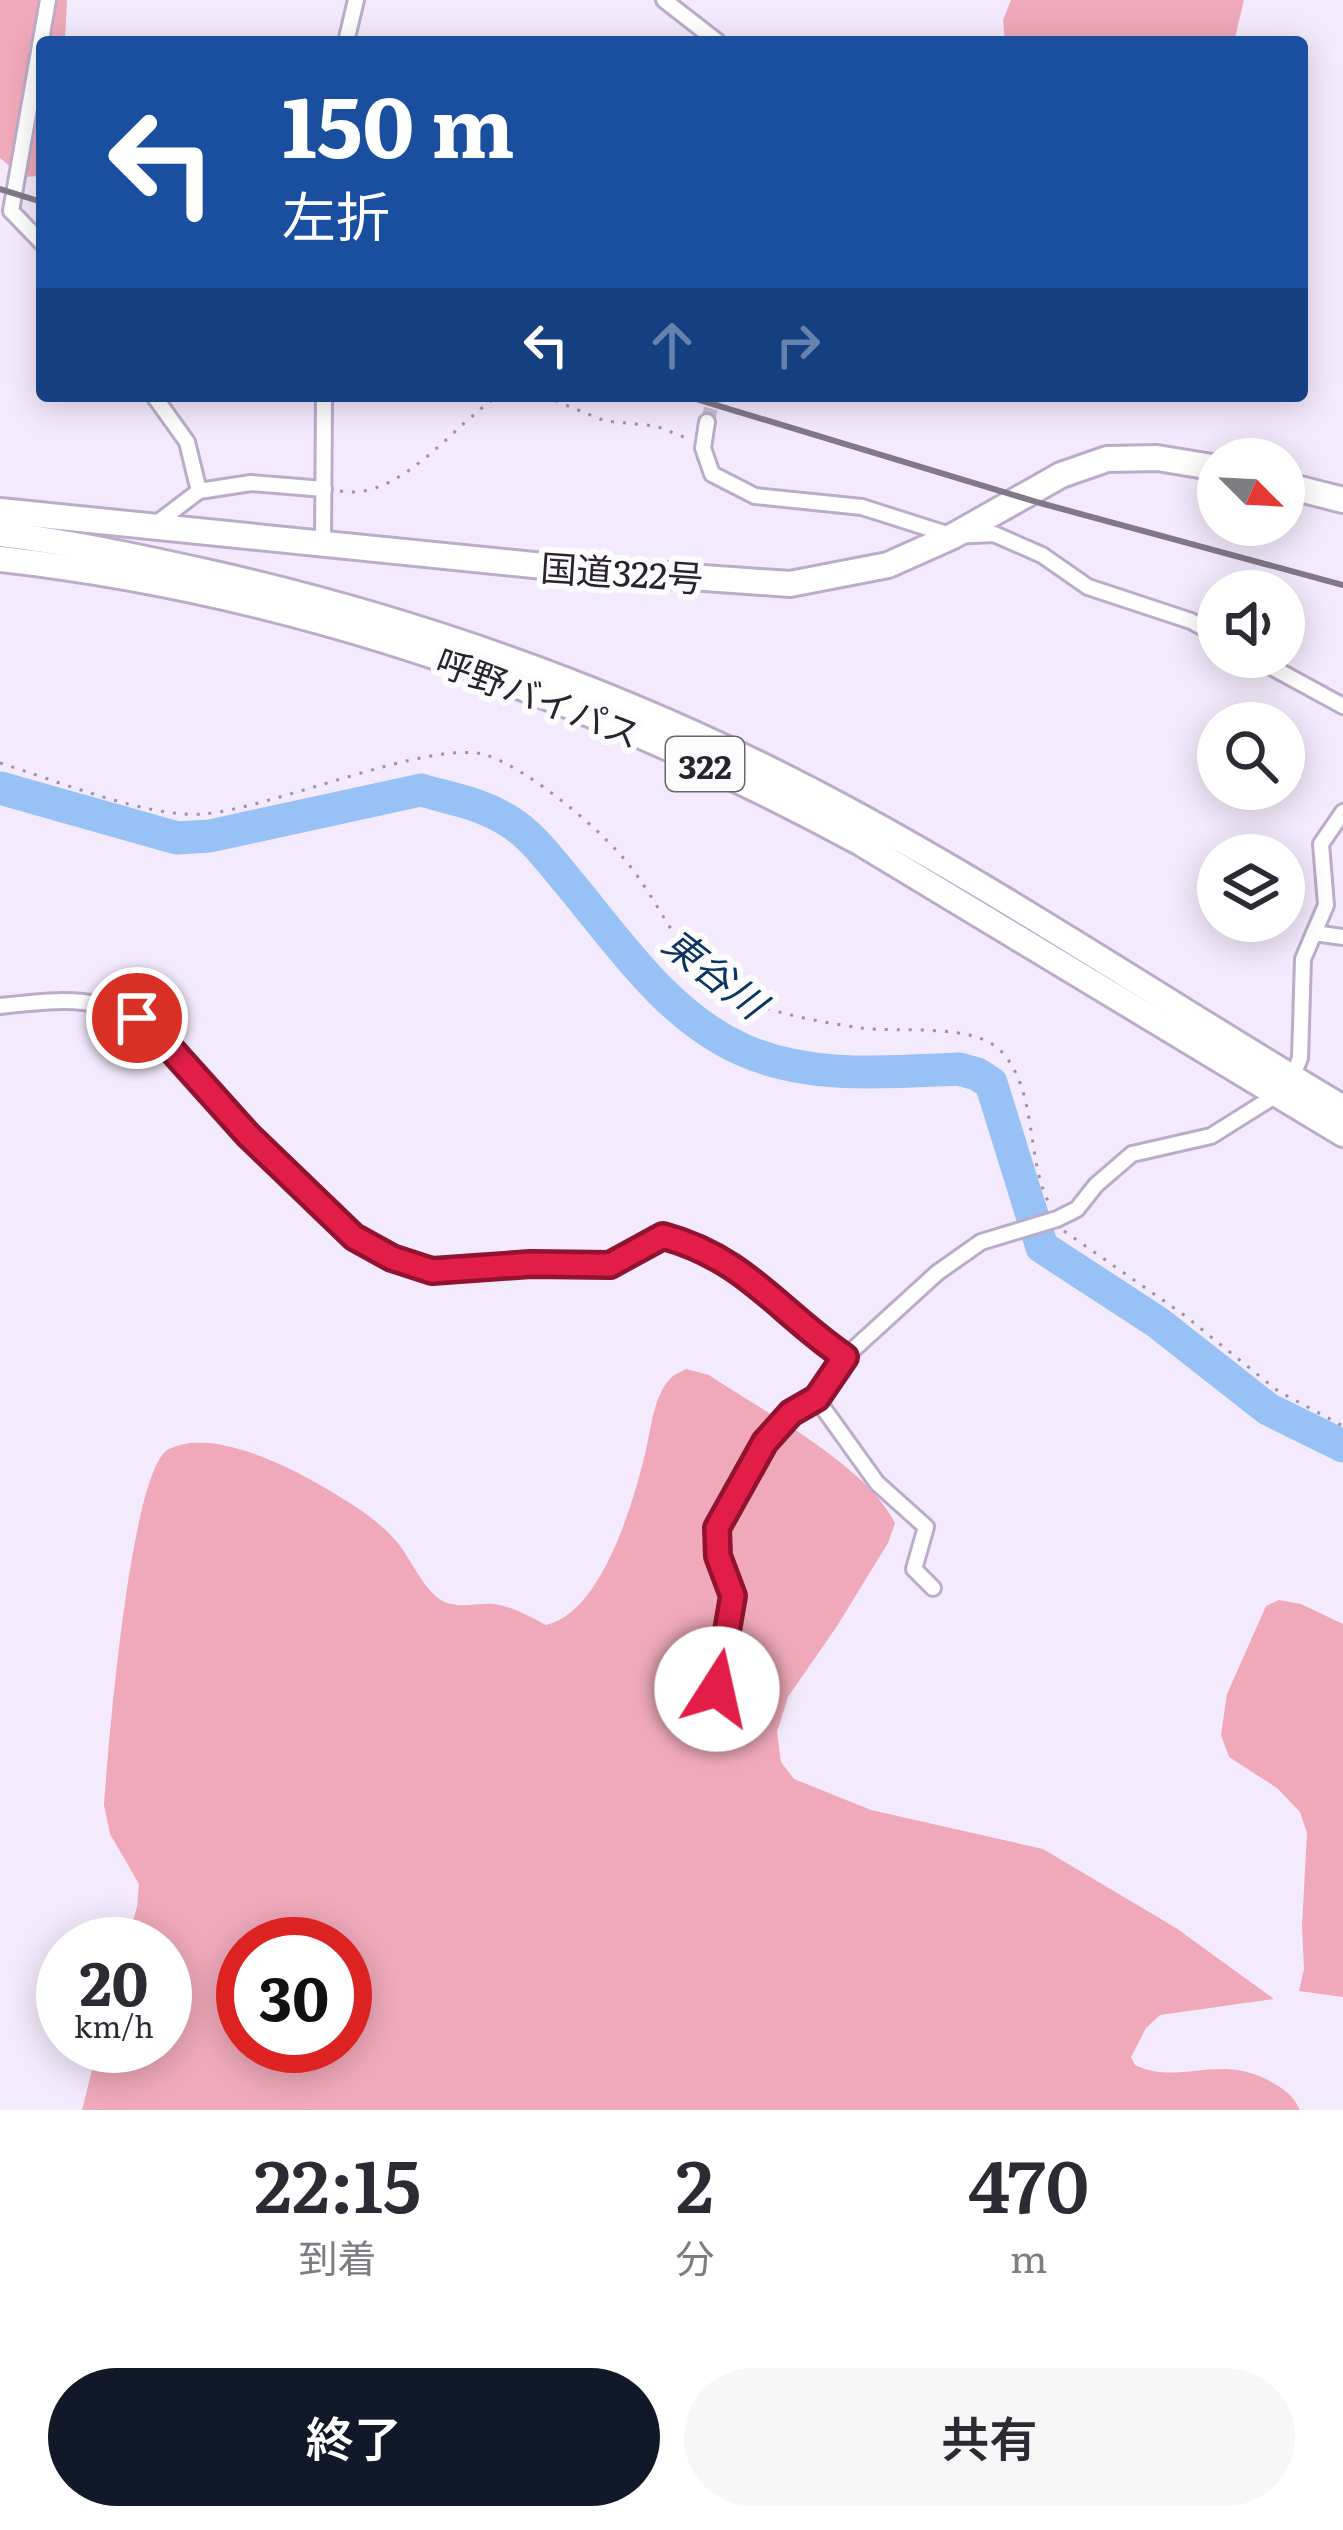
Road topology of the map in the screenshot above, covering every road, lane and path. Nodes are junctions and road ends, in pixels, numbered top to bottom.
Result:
1 (48, 0) edge
2 (356, 0) edge
3 (664, 0) edge
4 (42, 36) edge
5 (347, 36) edge
6 (710, 36) edge
7 (36, 68) edge
8 (36, 237) edge
9 (158, 402) edge
10 (324, 402) edge
11 (491, 402) edge
12 (558, 402) edge
13 (707, 422) tunnel mouth
14 (703, 448) junction
15 (1197, 465) edge
16 (324, 488) junction
17 (199, 490) junction
18 (1305, 490) edge
19 (1343, 500) edge
20 (0, 511) edge
21 (149, 530) junction
22 (0, 534) edge
23 (953, 536) junction
24 (323, 542) junction
25 (0, 559) edge
26 (1197, 624) edge
27 (1292, 678) edge
28 (1343, 706) edge
29 (0, 764) edge
30 (1343, 815) edge
31 (1314, 933) junction
32 (1343, 937) edge
33 (0, 1006) edge
34 (1285, 1086) junction
35 (1343, 1108) edge
36 (1343, 1134) edge
37 (1058, 1219) junction
38 (845, 1357) junction
39 (817, 1398) junction
40 (1343, 1426) edge
41 (933, 1588) dead end
42 (717, 1689) dead end

1 - 4 street
2 - 5 street
3 - 6 street
7 - 8 street
9 - 17 street
10 - 16 street
11 - 16 path
12 - 14 path
13 - 14 street
14 - 23 street
15 - 23 highway, 国道322号
16 - 17 street
16 - 24 street
17 - 21 street
18 - 19 highway
20 - 21 highway, 国道322号
21 - 24 highway, 国道322号
22 - 34 highway, 呼野バイパス / 322
23 - 24 highway, 国道322号
23 - 26 street
25 - 34 highway, 呼野バイパス / 322
27 - 28 street
29 - 37 path
30 - 31 street
31 - 32 street
31 - 34 street
33 - 38 street
34 - 35 highway, 呼野バイパス / 322
34 - 36 highway, 呼野バイパス / 322
34 - 37 street
37 - 38 street
37 - 40 path
38 - 39 street
39 - 41 street
39 - 42 street

